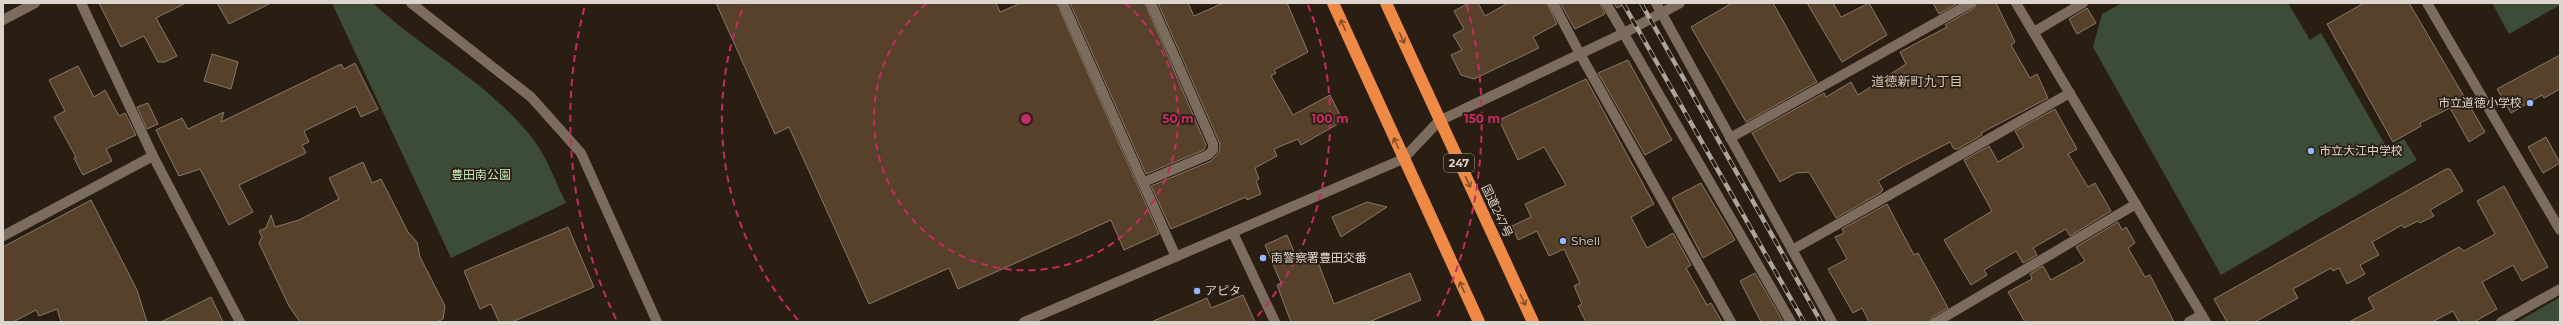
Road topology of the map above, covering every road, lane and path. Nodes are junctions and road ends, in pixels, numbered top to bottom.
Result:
1 (35, 3) edge
2 (81, 3) edge
3 (411, 3) edge
4 (1063, 3) edge
5 (1151, 3) edge
6 (1333, 3) edge
7 (1386, 3) edge
8 (1554, 3) edge
9 (1606, 3) edge
10 (1656, 3) edge
11 (1680, 3) edge
12 (1971, 3) edge
13 (2016, 3) edge
14 (2083, 3) edge
15 (2427, 3) edge
16 (1662, 14) junction
17 (3, 20) edge
18 (2034, 32) junction
19 (1624, 33) junction
20 (1580, 54) junction
21 (2070, 93) junction
22 (1439, 121) junction
23 (1730, 138) junction
24 (153, 156) junction
25 (1403, 159) junction
26 (1144, 182) junction
27 (2136, 204) junction
28 (2560, 230) edge
29 (1233, 233) junction
30 (3, 236) edge
31 (1792, 250) junction
32 (1176, 257) junction
33 (2560, 289) edge
34 (2204, 318) edge
35 (240, 322) edge
36 (657, 322) edge
37 (1024, 322) edge
38 (1275, 322) edge
39 (1479, 322) edge
40 (1533, 322) edge
41 (1730, 322) edge
42 (1791, 322) edge
43 (1832, 322) edge
44 (1936, 322) edge
45 (2189, 322) edge
46 (2501, 322) edge

1 - 17 street
2 - 24 street
3 - 36 street
4 - 26 street
5 - 26 street
25 -> 6 highway
7 -> 22 highway, 国道247号 / 247
8 - 20 street
9 - 19 street
10 - 16 street
11 - 16 street
12 - 23 street
13 - 18 street
14 - 18 street
15 - 28 street
16 - 19 street
16 - 23 street
18 - 21 street
19 - 20 street
19 - 42 street
20 - 22 street
20 - 41 street
21 - 27 street
21 - 31 street
22 - 25 street
22 -> 40 highway, 国道247号 / 247
23 - 31 street
24 - 30 street
24 - 35 street
25 - 29 street
39 -> 25 highway
26 - 32 street
27 - 34 street
27 - 44 street
29 - 32 street
29 - 38 street
31 - 43 street
32 - 37 street
33 - 46 street
34 - 45 street

